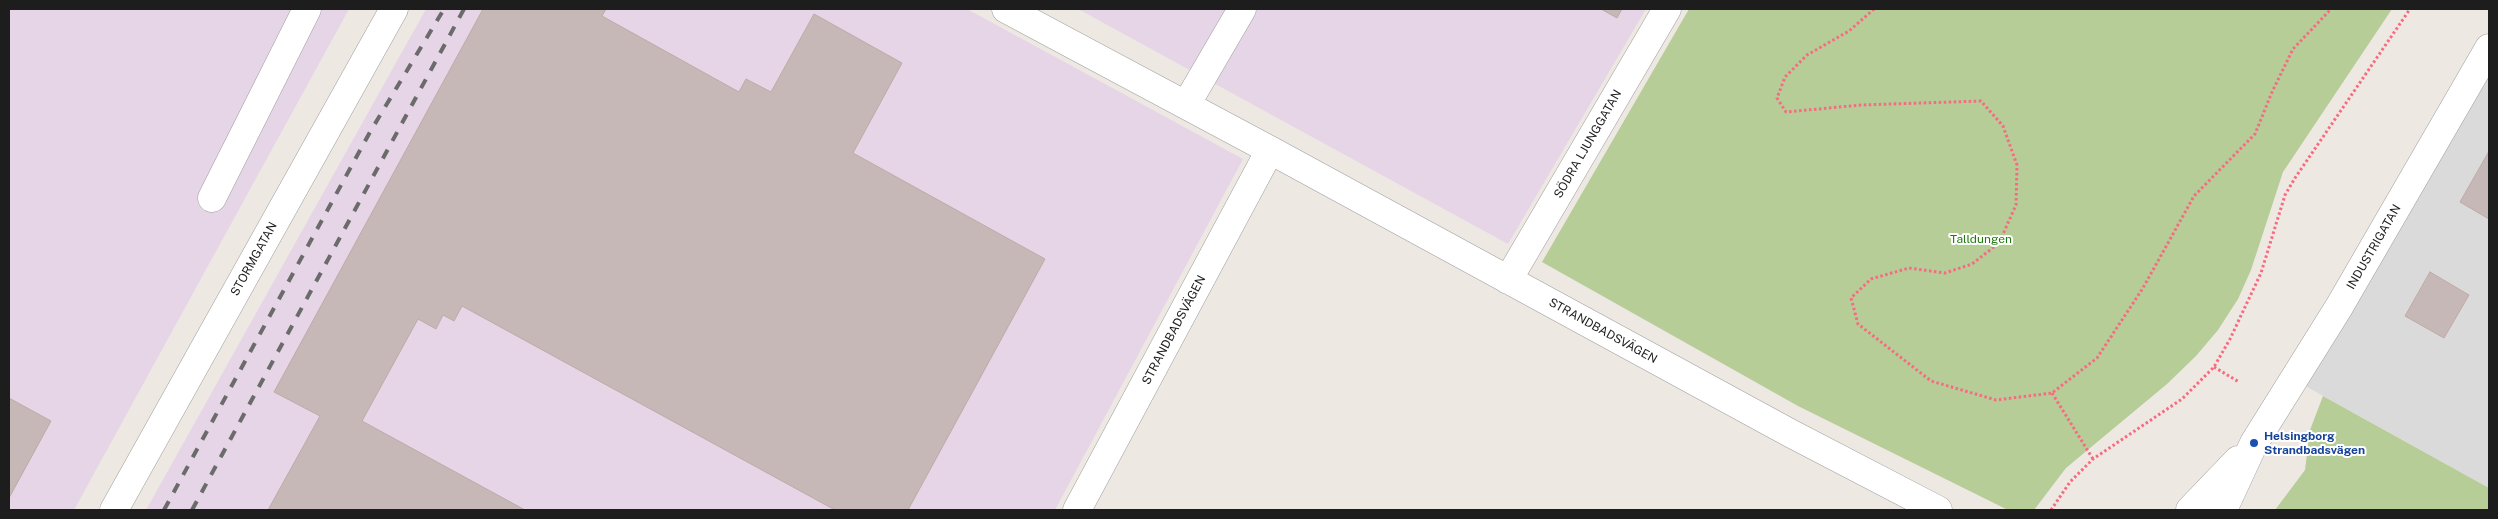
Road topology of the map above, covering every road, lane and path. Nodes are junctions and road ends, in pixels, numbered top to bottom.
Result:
1 (308, 9) edge
2 (394, 9) edge
3 (1006, 9) edge
4 (1242, 9) edge
5 (1666, 9) edge
6 (1874, 9) edge
7 (2332, 9) edge
8 (2410, 9) edge
9 (2489, 48) edge
10 (1186, 105) junction
11 (1270, 150) junction
12 (212, 198) dead end
13 (1508, 280) junction
14 (2214, 367) junction
15 (2239, 382) dead end
16 (2052, 393) junction
17 (2254, 443) junction
18 (2093, 459) junction
19 (114, 510) edge
20 (1077, 510) edge
21 (1938, 510) edge
22 (2051, 510) edge
23 (2190, 510) edge
24 (2223, 510) edge

1 - 12 street
2 - 19 street, STORMGATAN
3 - 10 street, STRANDBADSVÄGEN
4 - 10 street
5 - 13 street, SÖDRA LJUNGGATAN
6 - 16 path
7 - 16 path
8 - 14 path
9 - 17 street, INDUSTRIGATAN
10 - 11 street, STRANDBADSVÄGEN
11 - 13 street, STRANDBADSVÄGEN
11 - 20 street, STRANDBADSVÄGEN
13 - 21 street, STRANDBADSVÄGEN
14 - 15 path
14 - 18 path
16 - 18 path
17 - 23 street, INDUSTRIGATAN
17 - 24 street, INDUSTRIGATAN
18 - 22 path

